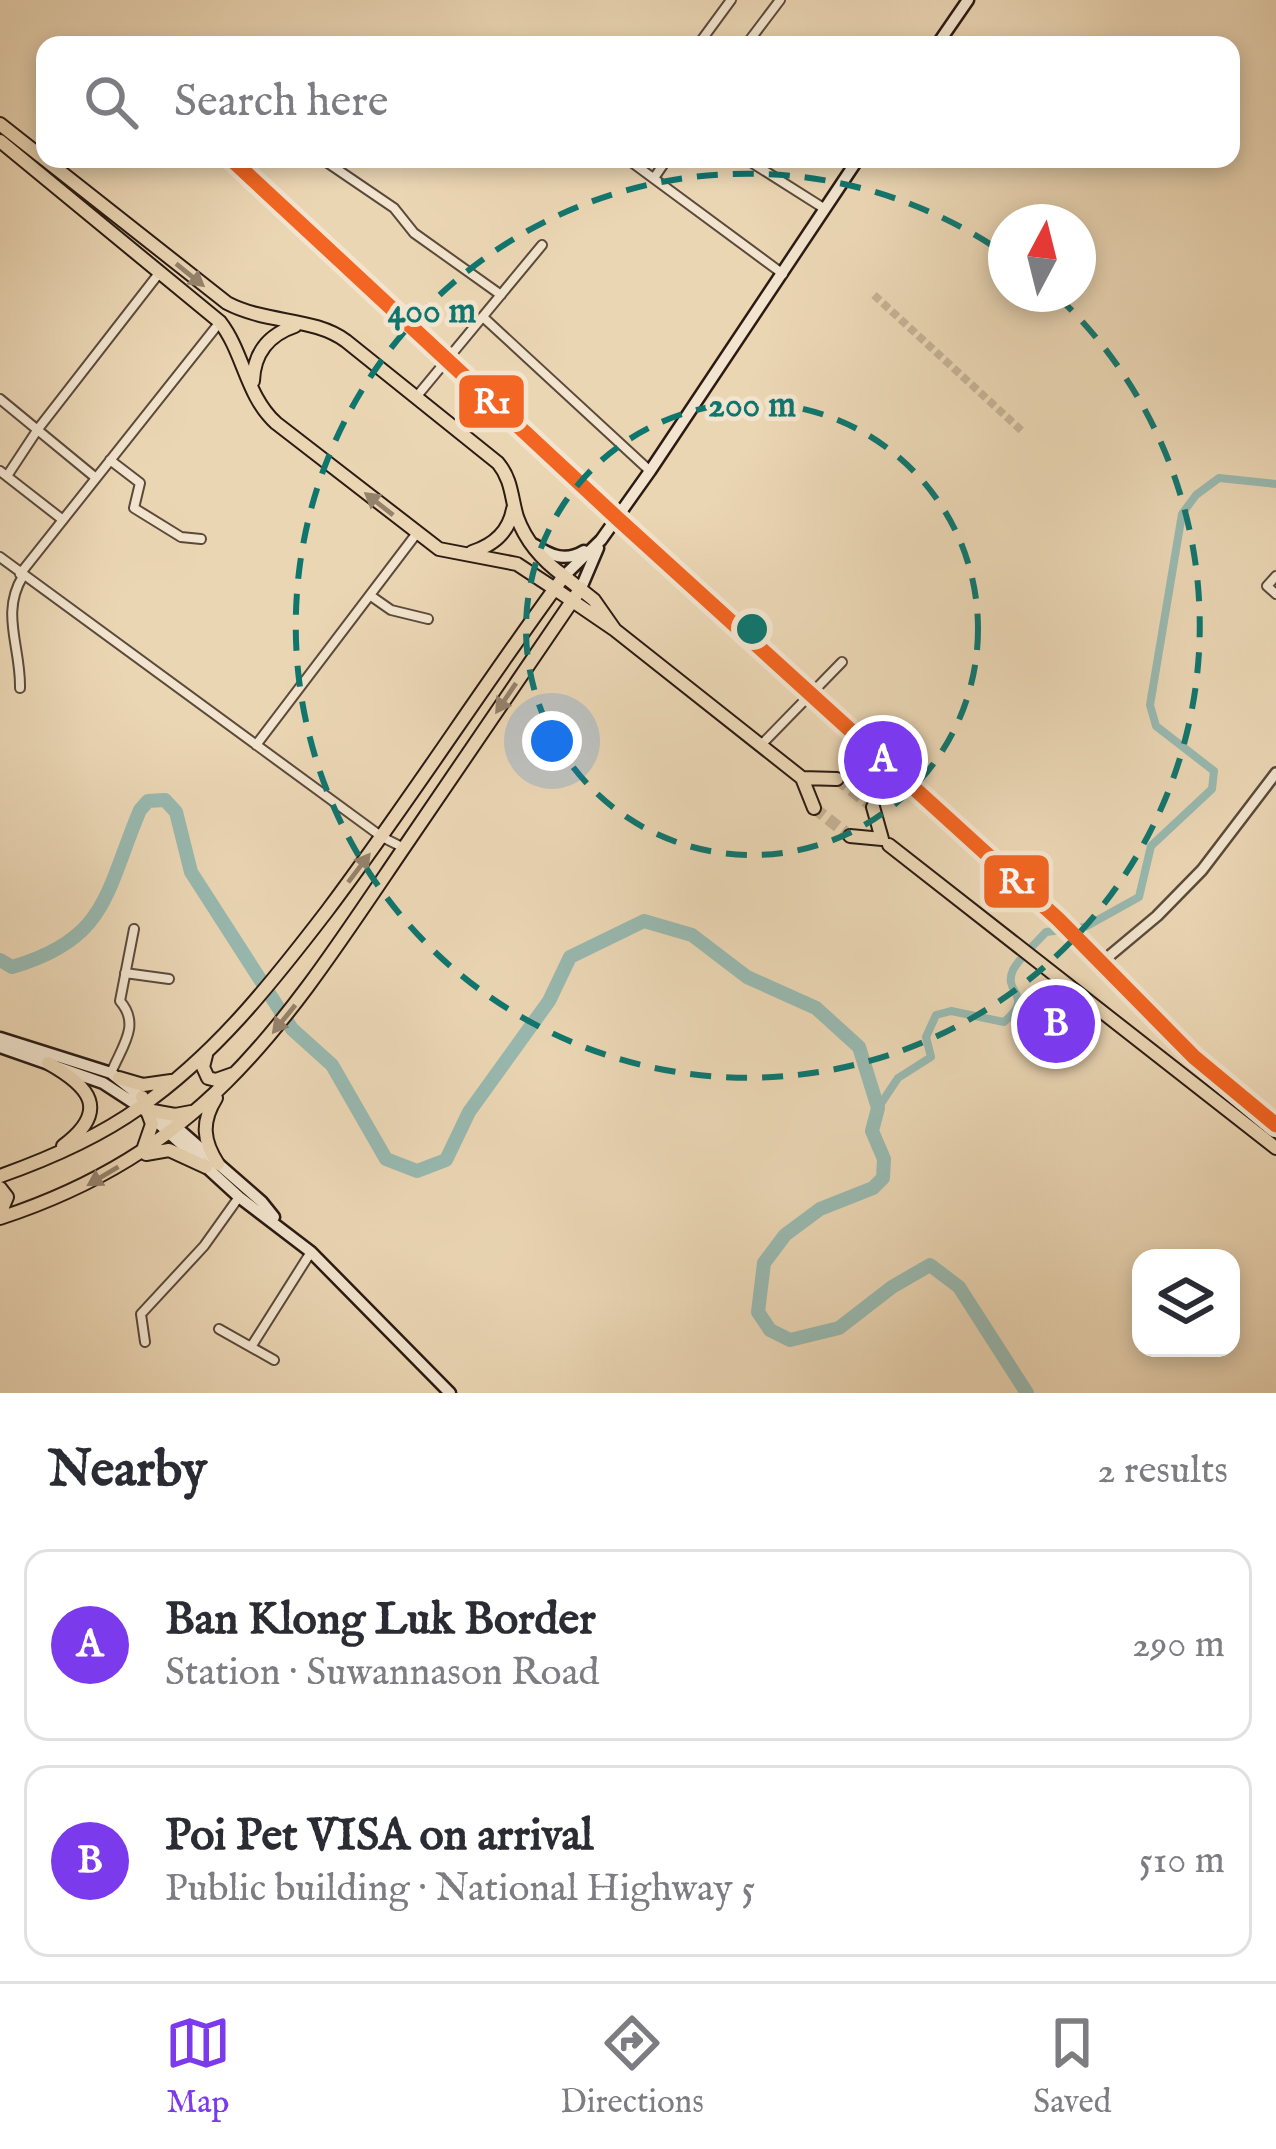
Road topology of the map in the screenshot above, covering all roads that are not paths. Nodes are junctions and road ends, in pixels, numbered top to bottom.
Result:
1 (731, 0) edge
2 (780, 0) edge
3 (968, 0) edge
4 (705, 36) edge
5 (753, 36) edge
6 (943, 36) edge
7 (0, 124) edge
8 (2, 147) edge
9 (36, 153) edge
10 (56, 168) edge
11 (336, 168) edge
12 (640, 168) edge
13 (661, 168) edge
14 (760, 168) edge
15 (852, 168) edge
16 (654, 178) junction
17 (825, 209) junction
18 (542, 245) dead end
19 (161, 271) junction
20 (783, 274) junction
21 (501, 295) junction
22 (483, 317) junction
23 (220, 322) junction
24 (302, 325) junction
25 (255, 394) junction
26 (416, 397) junction
27 (0, 399) edge
28 (38, 429) junction
29 (110, 460) junction
30 (650, 471) junction
31 (3, 473) edge
32 (96, 478) junction
33 (514, 501) junction
34 (63, 520) junction
35 (417, 533) junction
36 (201, 539) dead end
37 (528, 539) junction
38 (601, 539) junction
39 (464, 554) junction
40 (0, 557) edge
41 (22, 575) junction
42 (564, 576) junction
43 (1276, 576) edge
44 (581, 588) junction
45 (554, 589) junction
46 (1276, 594) edge
47 (371, 596) junction
48 (572, 602) junction
49 (428, 619) dead end
50 (615, 630) junction
51 (842, 662) dead end
52 (20, 688) dead end
53 (256, 745) junction
54 (761, 746) junction
55 (1276, 773) edge
56 (802, 778) junction
57 (837, 778) tunnel mouth
58 (873, 807) dead end
59 (814, 808) tunnel mouth
60 (850, 836) dead end
61 (382, 837) junction
62 (889, 844) dead end
63 (404, 848) junction
64 (134, 929) dead end
65 (1102, 962) dead end
66 (125, 973) junction
67 (169, 979) dead end
68 (0, 1043) edge
69 (207, 1053) junction
70 (48, 1063) junction
71 (239, 1070) junction
72 (115, 1076) junction
73 (170, 1084) junction
74 (220, 1092) junction
75 (198, 1109) junction
76 (155, 1114) junction
77 (1276, 1148) edge
78 (138, 1154) junction
79 (47, 1157) junction
80 (212, 1165) junction
81 (0, 1176) edge
82 (0, 1188) edge
83 (239, 1196) junction
84 (0, 1216) edge
85 (279, 1225) junction
86 (311, 1252) junction
87 (219, 1329) dead end
88 (145, 1342) dead end
89 (250, 1347) junction
90 (274, 1360) dead end
91 (450, 1393) edge

1 - 4 street
2 - 5 street
3 - 6 main road
7 -> 9 main road
8 - 19 main road
10 -> 24 main road
11 - 21 street
12 - 16 street
13 - 16 street
14 - 17 street
15 - 17 main road
16 - 20 street
17 - 20 main road
18 - 21 street
19 - 23 main road
19 - 28 street
20 - 30 main road
21 - 22 street
22 - 26 street
22 - 30 street
23 - 25 main road
23 - 29 street
24 - 25 main road
24 - 26 main road
35 -> 25 main road
26 - 33 main road
27 - 28 street
28 - 31 street
28 - 32 street
29 - 32 street
29 - 36 street
30 - 38 main road
31 - 34 street
32 - 34 street
33 - 37 main road
33 - 39 main road
34 - 41 street
35 - 39 main road
35 - 47 street
37 - 38 main road
37 - 42 main road
38 - 42 main road
38 - 44 main road
39 - 45 main road
40 - 41 street
41 - 52 street
41 - 53 street
42 - 44 main road
42 - 45 main road
43 - 46 street
44 - 48 main road
44 - 50 main road
45 - 48 main road
45 - 61 main road
47 - 49 street
47 - 53 street
48 - 50 main road
48 -> 63 main road
50 - 54 main road
51 - 54 street
53 - 61 street
54 - 56 main road
55 - 65 street
56 - 57 main road
56 - 59 main road
58 - 60 main road
61 - 63 street
69 -> 61 main road
62 - 77 main road
63 -> 71 main road
64 - 66 street
66 - 67 street
66 - 72 street
68 - 70 main road
68 - 72 main road
69 - 71 main road
69 - 73 main road
70 - 76 main road
70 - 79 main road
71 - 74 main road
72 - 73 main road
72 - 76 main road
73 - 76 main road
74 - 75 main road
74 - 80 main road
75 - 76 main road
75 - 76 main road
76 - 78 main road
76 - 78 main road
76 - 79 main road
76 - 80 main road
78 - 80 main road
78 -> 84 main road
79 - 81 main road
80 - 83 main road
80 - 85 main road
82 - 84 main road
83 - 85 main road
83 - 88 street
85 - 86 main road
86 - 89 street
86 - 91 main road
87 - 89 street
89 - 90 street

